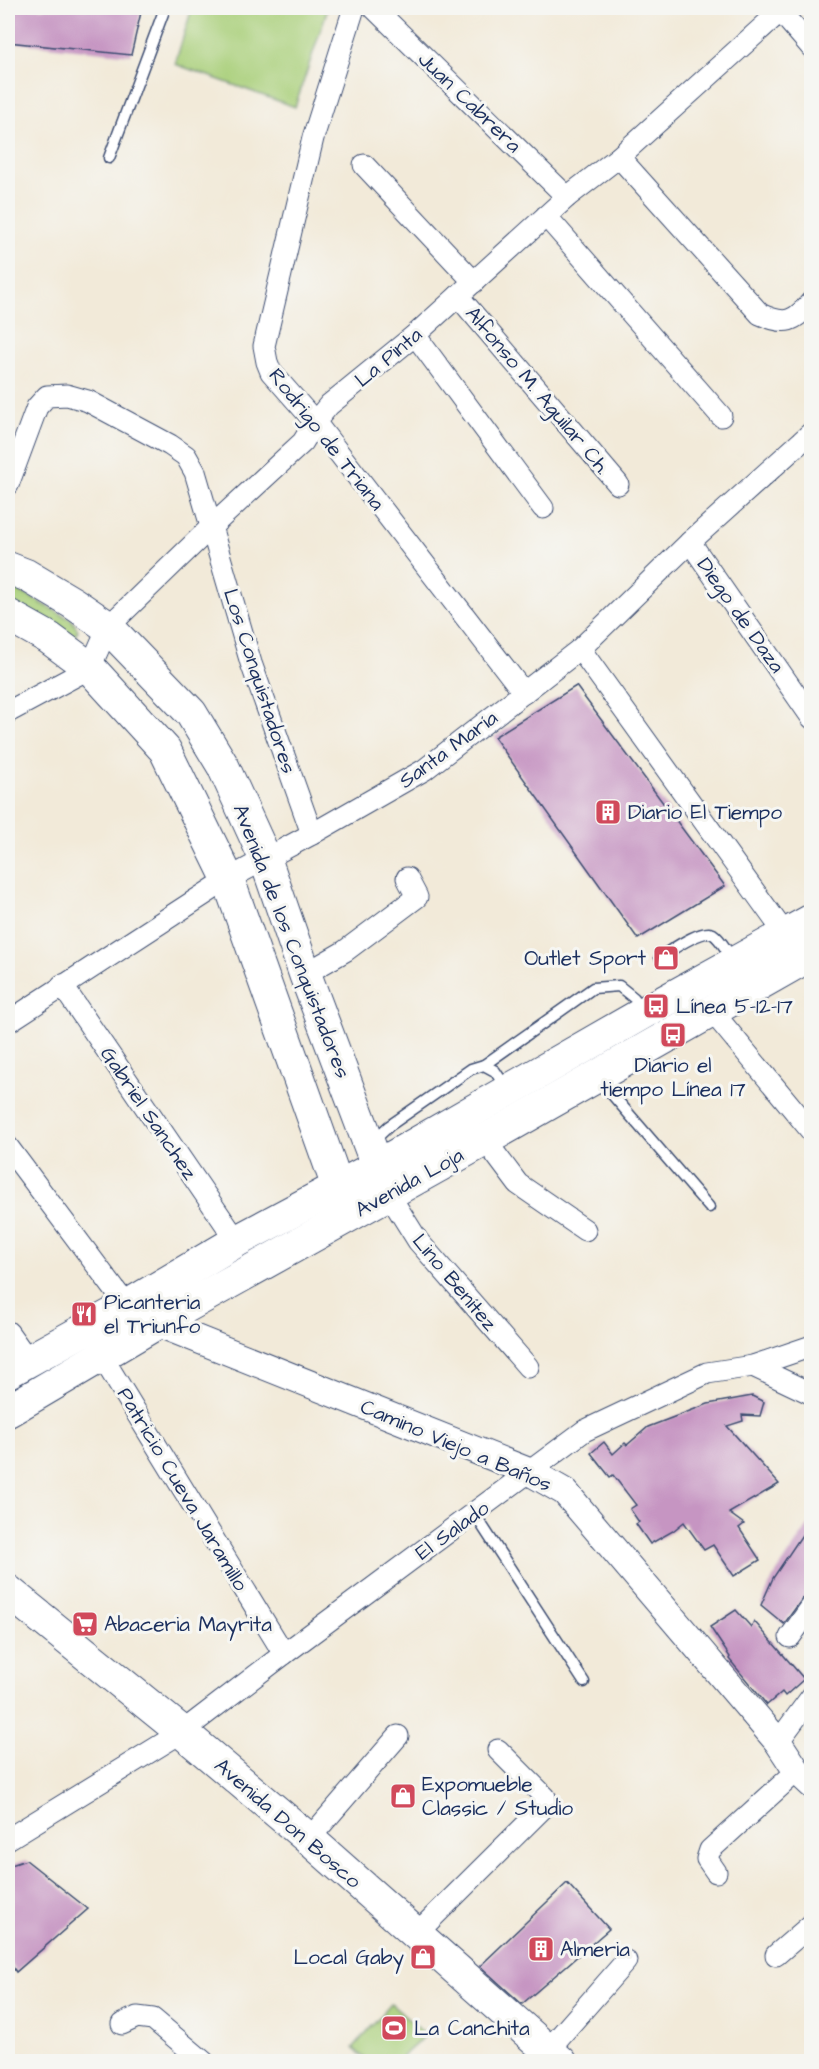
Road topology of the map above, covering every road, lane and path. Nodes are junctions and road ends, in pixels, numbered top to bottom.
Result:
1 (165, 8) edge
2 (354, 8) edge
3 (374, 8) edge
4 (782, 9) edge
5 (812, 48) edge
6 (619, 157) junction
7 (110, 158) dead end
8 (364, 165) dead end
9 (567, 197) junction
10 (546, 216) junction
11 (466, 289) junction
12 (812, 301) edge
13 (415, 335) junction
14 (721, 417) dead end
15 (315, 422) junction
16 (812, 432) edge
17 (618, 484) dead end
18 (8, 485) edge
19 (543, 508) dead end
20 (211, 527) junction
21 (690, 542) junction
22 (8, 568) edge
23 (8, 615) edge
24 (108, 627) junction
25 (580, 649) junction
26 (90, 668) junction
27 (524, 693) junction
28 (8, 712) edge
29 (812, 718) edge
30 (312, 834) junction
31 (265, 858) junction
32 (407, 878) dead end
33 (228, 879) junction
34 (798, 927) edge
35 (660, 957) dead end
36 (808, 957) edge
37 (735, 961) junction
38 (304, 974) junction
39 (62, 985) junction
40 (711, 1010) junction
41 (645, 1012) junction
42 (8, 1022) edge
43 (484, 1065) junction
44 (596, 1076) junction
45 (508, 1090) junction
46 (812, 1132) edge
47 (485, 1140) junction
48 (8, 1147) edge
49 (378, 1168) junction
50 (338, 1187) junction
51 (709, 1207) dead end
52 (348, 1216) junction
53 (585, 1230) dead end
54 (237, 1241) junction
55 (127, 1306) junction
56 (157, 1323) junction
57 (8, 1332) edge
58 (812, 1346) edge
59 (101, 1355) junction
60 (753, 1365) junction
61 (18, 1366) edge
62 (528, 1366) dead end
63 (812, 1394) edge
64 (8, 1411) edge
65 (530, 1473) junction
66 (474, 1514) junction
67 (8, 1592) edge
68 (812, 1606) edge
69 (790, 1637) dead end
70 (284, 1654) junction
71 (584, 1683) dead end
72 (812, 1696) edge
73 (182, 1732) junction
74 (398, 1736) dead end
75 (778, 1742) junction
76 (498, 1750) dead end
77 (804, 1778) edge
78 (8, 1839) edge
79 (309, 1839) junction
80 (716, 1872) dead end
81 (812, 1924) edge
82 (415, 1935) junction
83 (776, 1954) dead end
84 (626, 1961) dead end
85 (122, 2024) dead end
86 (548, 2058) edge
87 (204, 2061) edge

1 - 7 lane
2 - 15 street, Rodrigo de Triana
3 - 9 street, Juan Cabrera
4 - 5 street
4 - 6 street, La Pinta
6 - 9 street, La Pinta
6 - 12 street
8 - 11 street, Alfonso M. Aguilar Ch.
9 - 10 street, La Pinta
10 - 11 street, La Pinta
10 - 14 street
11 - 13 street, La Pinta
11 - 17 street, Alfonso M. Aguilar Ch.
13 - 15 street, La Pinta
13 - 19 street
15 - 20 street, La Pinta
15 - 27 street, Rodrigo de Triana
16 - 21 street, Santa María
18 - 20 street, Los Conquistadores
20 - 24 street, La Pinta
20 - 30 street, Los Conquistadores
21 - 25 street, Santa María
21 - 29 street, Diego de Daza
22 - 24 main road, Avenida de los Conquistadores
23 - 26 main road, Avenida de los Conquistadores
24 - 26 street, La Pinta
24 - 31 main road, Avenida de los Conquistadores
25 - 27 street, Santa María
25 - 34 street
26 - 28 street
26 - 33 main road, Avenida de los Conquistadores
27 - 30 street, Santa María
30 - 31 street, Santa María
31 - 33 street, Santa María
31 - 38 main road, Avenida de los Conquistadores
32 - 38 street
33 - 39 street, Santa María
33 - 50 main road, Avenida de los Conquistadores
34 - 36 street
34 - 37 main road, Avenida Loja
35 - 37 lane
36 - 40 main road, Avenida Loja
37 - 41 main road, Avenida Loja
38 - 49 main road, Avenida de los Conquistadores
39 - 42 street, Santa María
39 - 54 street, Gabriel Sanchez
40 - 44 main road, Avenida Loja
40 - 46 street
41 - 43 lane
41 - 45 main road, Avenida Loja
43 - 45 lane
43 - 49 lane
44 - 47 main road, Avenida Loja
44 - 51 lane
45 - 49 main road, Avenida Loja
47 - 49 main road, Avenida Loja
47 - 53 street
48 - 55 street
49 - 50 main road, Avenida Loja
49 - 52 main road, Avenida Loja
49 - 62 street, Lino Benítez
50 - 52 main road, Avenida de los Conquistadores
50 - 54 main road, Avenida Loja
52 - 56 main road, Avenida Loja
54 - 55 main road, Avenida Loja
55 - 56 street, Camino Viejo a Baños
55 - 61 main road, Avenida Loja
56 - 59 main road, Avenida Loja
56 - 65 street, Camino Viejo a Baños
57 - 61 street
58 - 60 street, El Salado
59 - 64 main road, Avenida Loja
59 - 70 street, Patricio Cueva Jaramillo
60 - 63 street
60 - 65 street, El Salado
65 - 66 street, El Salado
65 - 75 street, Camino Viejo a Baños
66 - 70 street, El Salado
66 - 71 lane
67 - 73 main road, Avenida Don Bosco
68 - 69 street
70 - 73 street, El Salado
72 - 75 street
73 - 78 street, El Salado
73 - 79 main road, Avenida Don Bosco
74 - 79 street
75 - 77 street, Camino Viejo a Baños
76 - 82 street
77 - 80 street
79 - 82 main road, Avenida Don Bosco
81 - 83 street
82 - 86 main road, Avenida Don Bosco
84 - 86 street
85 - 87 street

